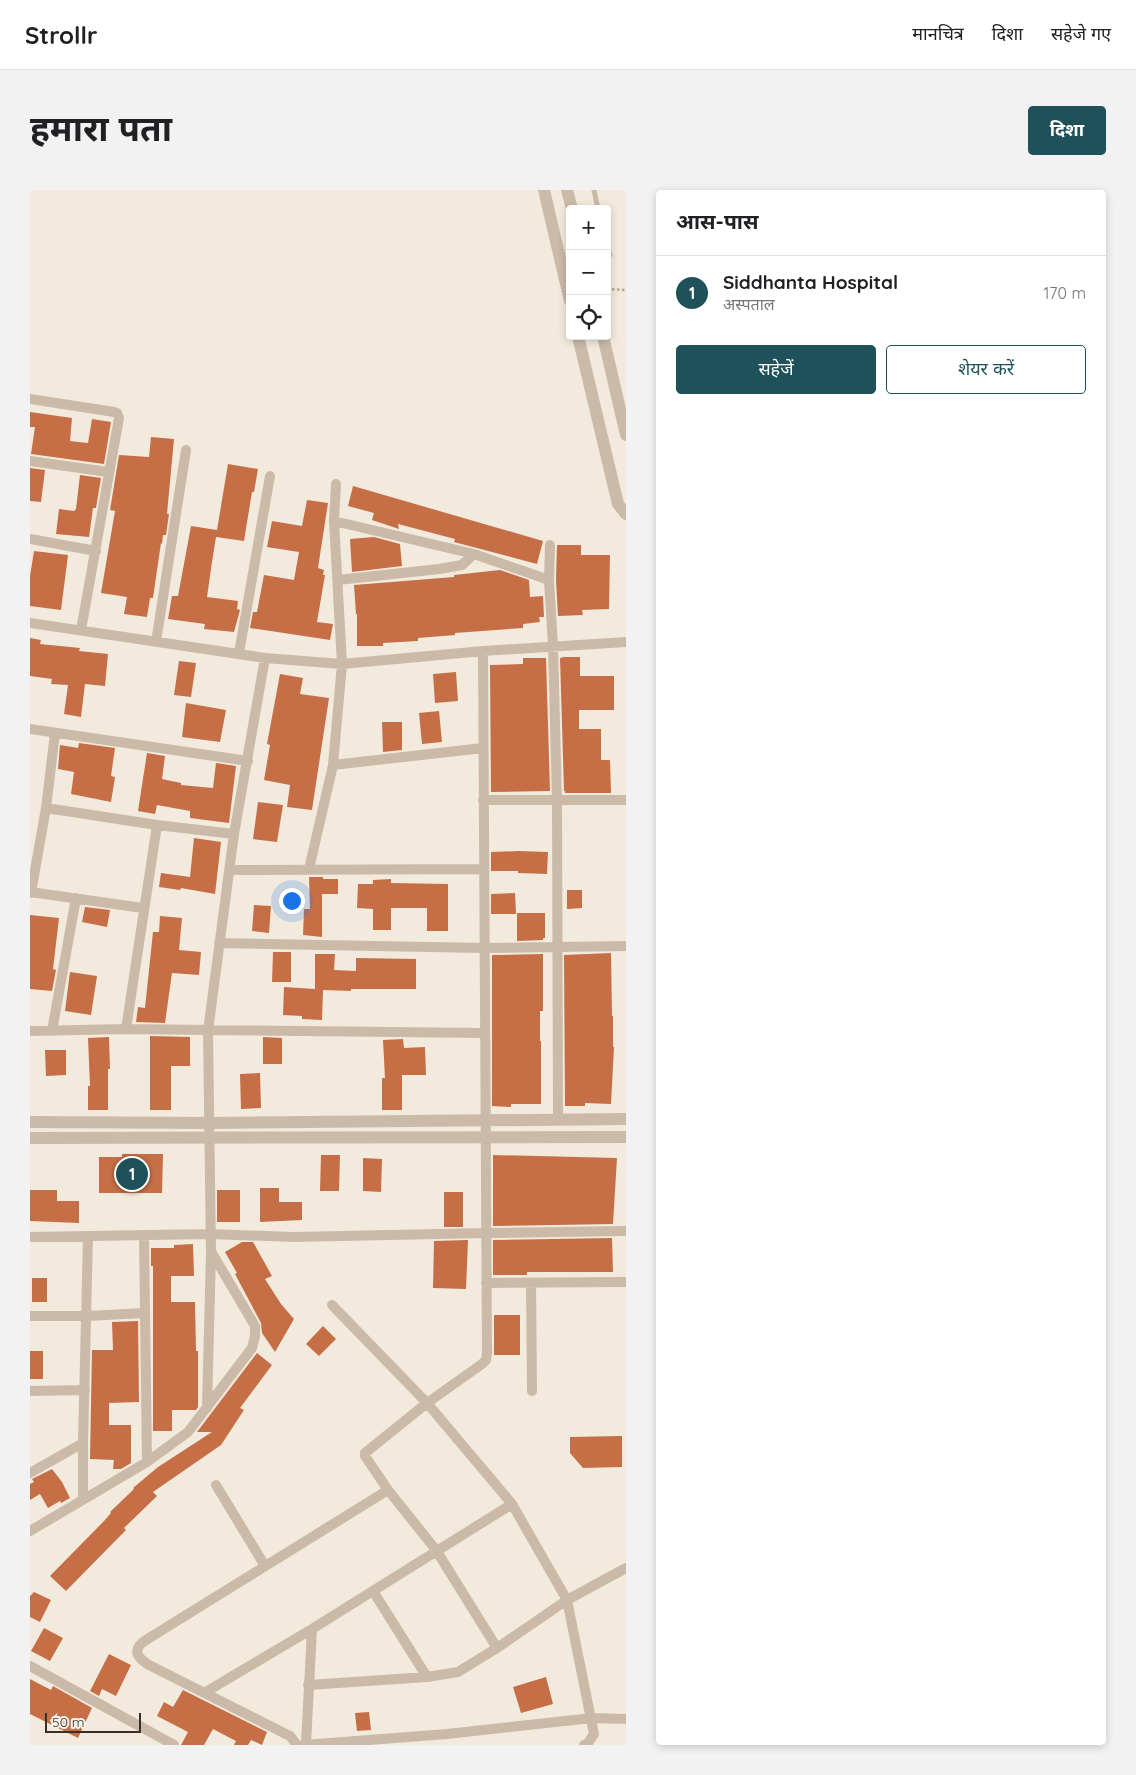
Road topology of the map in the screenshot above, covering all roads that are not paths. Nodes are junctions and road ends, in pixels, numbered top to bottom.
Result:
1 (544, 190) edge
2 (567, 190) edge
3 (594, 190) edge
4 (571, 205) edge
5 (597, 205) edge
6 (569, 295) edge
7 (579, 340) edge
8 (604, 340) edge
9 (30, 399) edge
10 (626, 435) edge
11 (186, 450) dead end
12 (30, 461) edge
13 (108, 472) junction
14 (270, 476) dead end
15 (336, 484) dead end
16 (626, 514) edge
17 (334, 521) junction
18 (30, 539) edge
19 (550, 545) dead end
20 (96, 551) junction
21 (474, 554) junction
22 (338, 580) junction
23 (549, 580) junction
24 (30, 623) edge
25 (81, 630) junction
26 (156, 642) junction
27 (626, 642) edge
28 (554, 646) junction
29 (483, 651) junction
30 (239, 653) junction
31 (265, 658) junction
32 (342, 664) junction
33 (30, 729) edge
34 (55, 733) junction
35 (483, 748) junction
36 (248, 762) junction
37 (334, 765) junction
38 (483, 800) junction
39 (626, 800) edge
40 (557, 801) junction
41 (46, 808) junction
42 (157, 825) junction
43 (234, 834) junction
44 (309, 869) junction
45 (484, 869) junction
46 (230, 870) junction
47 (31, 893) edge
48 (76, 898) junction
49 (143, 908) junction
50 (219, 943) junction
51 (626, 946) edge
52 (484, 948) junction
53 (558, 948) junction
54 (126, 1029) junction
55 (30, 1031) edge
56 (52, 1031) junction
57 (208, 1031) junction
58 (484, 1033) junction
59 (626, 1119) edge
60 (558, 1120) junction
61 (484, 1121) junction
62 (30, 1122) edge
63 (210, 1123) junction
64 (485, 1136) junction
65 (626, 1137) edge
66 (30, 1138) edge
67 (210, 1139) junction
68 (626, 1232) edge
69 (485, 1233) junction
70 (210, 1234) junction
71 (88, 1236) junction
72 (144, 1236) junction
73 (30, 1237) edge
74 (211, 1252) junction
75 (626, 1282) edge
76 (486, 1283) junction
77 (531, 1283) junction
78 (332, 1305) dead end
79 (144, 1312) junction
80 (30, 1316) edge
81 (87, 1316) junction
82 (85, 1390) junction
83 (30, 1391) edge
84 (532, 1391) dead end
85 (427, 1403) junction
86 (207, 1408) junction
87 (83, 1443) junction
88 (147, 1462) junction
89 (30, 1473) edge
90 (216, 1485) dead end
91 (388, 1490) junction
92 (83, 1500) junction
93 (512, 1504) junction
94 (30, 1531) edge
95 (436, 1550) junction
96 (265, 1566) junction
97 (626, 1568) edge
98 (373, 1591) junction
99 (567, 1600) junction
100 (312, 1629) junction
101 (497, 1648) junction
102 (30, 1666) edge
103 (427, 1677) junction
104 (308, 1686) junction
105 (204, 1693) junction
106 (592, 1718) junction
107 (626, 1719) edge
108 (156, 1741) edge
109 (404, 1741) edge
110 (343, 1743) edge
111 (174, 1745) edge
112 (302, 1745) edge
113 (584, 1745) edge

1 - 6 street
2 - 4 street
3 - 5 lane
7 - 16 street
8 - 10 street
9 - 13 street
11 - 26 street
12 - 13 street
13 - 20 street
14 - 30 street
15 - 17 street
17 - 21 street
17 - 22 street
18 - 20 street
19 - 23 street
20 - 25 street
21 - 22 street
21 - 23 street
22 - 32 street
23 - 28 street
24 - 25 street
25 - 26 street
26 - 30 street
27 - 28 street
28 - 29 street
28 - 40 street
29 - 32 street
29 - 35 street
30 - 31 street
31 - 32 street
31 - 36 street
32 - 37 street
33 - 34 street
34 - 36 street
34 - 41 street
35 - 37 street
35 - 38 street
36 - 43 street
37 - 44 street
38 - 40 street
38 - 45 street
39 - 40 street
40 - 53 street
41 - 42 street
41 - 47 street
42 - 43 street
42 - 49 street
43 - 46 street
44 - 45 street
44 - 46 street
45 - 52 street
46 - 50 street
47 - 48 street
48 - 49 street
48 - 56 street
49 - 54 street
50 - 52 street
50 - 57 street
51 - 53 street
52 - 53 street
52 - 58 street
53 - 60 street
54 - 56 street
54 - 57 street
55 - 56 street
57 - 58 street
57 - 63 street
58 - 61 street
59 - 60 street
60 - 61 street
61 - 63 street
61 - 64 street
62 - 63 street
63 - 67 street
64 - 65 street
64 - 67 street
64 - 69 street
66 - 67 street
67 - 70 street
68 - 69 street
69 - 70 street
69 - 76 street
70 - 72 street
70 - 74 street
71 - 72 street
71 - 73 street
71 - 81 street
72 - 79 street
74 - 86 street
74 - 86 street
75 - 77 street
76 - 77 street
76 - 85 street
77 - 84 street
78 - 85 street
79 - 81 street
79 - 88 street
80 - 81 street
81 - 82 street
82 - 83 street
82 - 87 street
85 - 91 street
85 - 93 street
86 - 88 street
87 - 89 street
87 - 92 street
88 - 92 street
90 - 96 street
91 - 95 street
91 - 96 street
92 - 94 street
93 - 95 street
93 - 99 street
95 - 98 street
95 - 101 street
96 - 105 street
97 - 99 street
98 - 100 street
98 - 103 street
99 - 101 street
99 - 106 street
100 - 104 street
100 - 105 street
101 - 103 street
102 - 108 street
103 - 104 street
104 - 112 street
105 - 112 street
106 - 107 street
106 - 109 street
106 - 113 street
108 - 111 street
109 - 110 street
110 - 112 street

